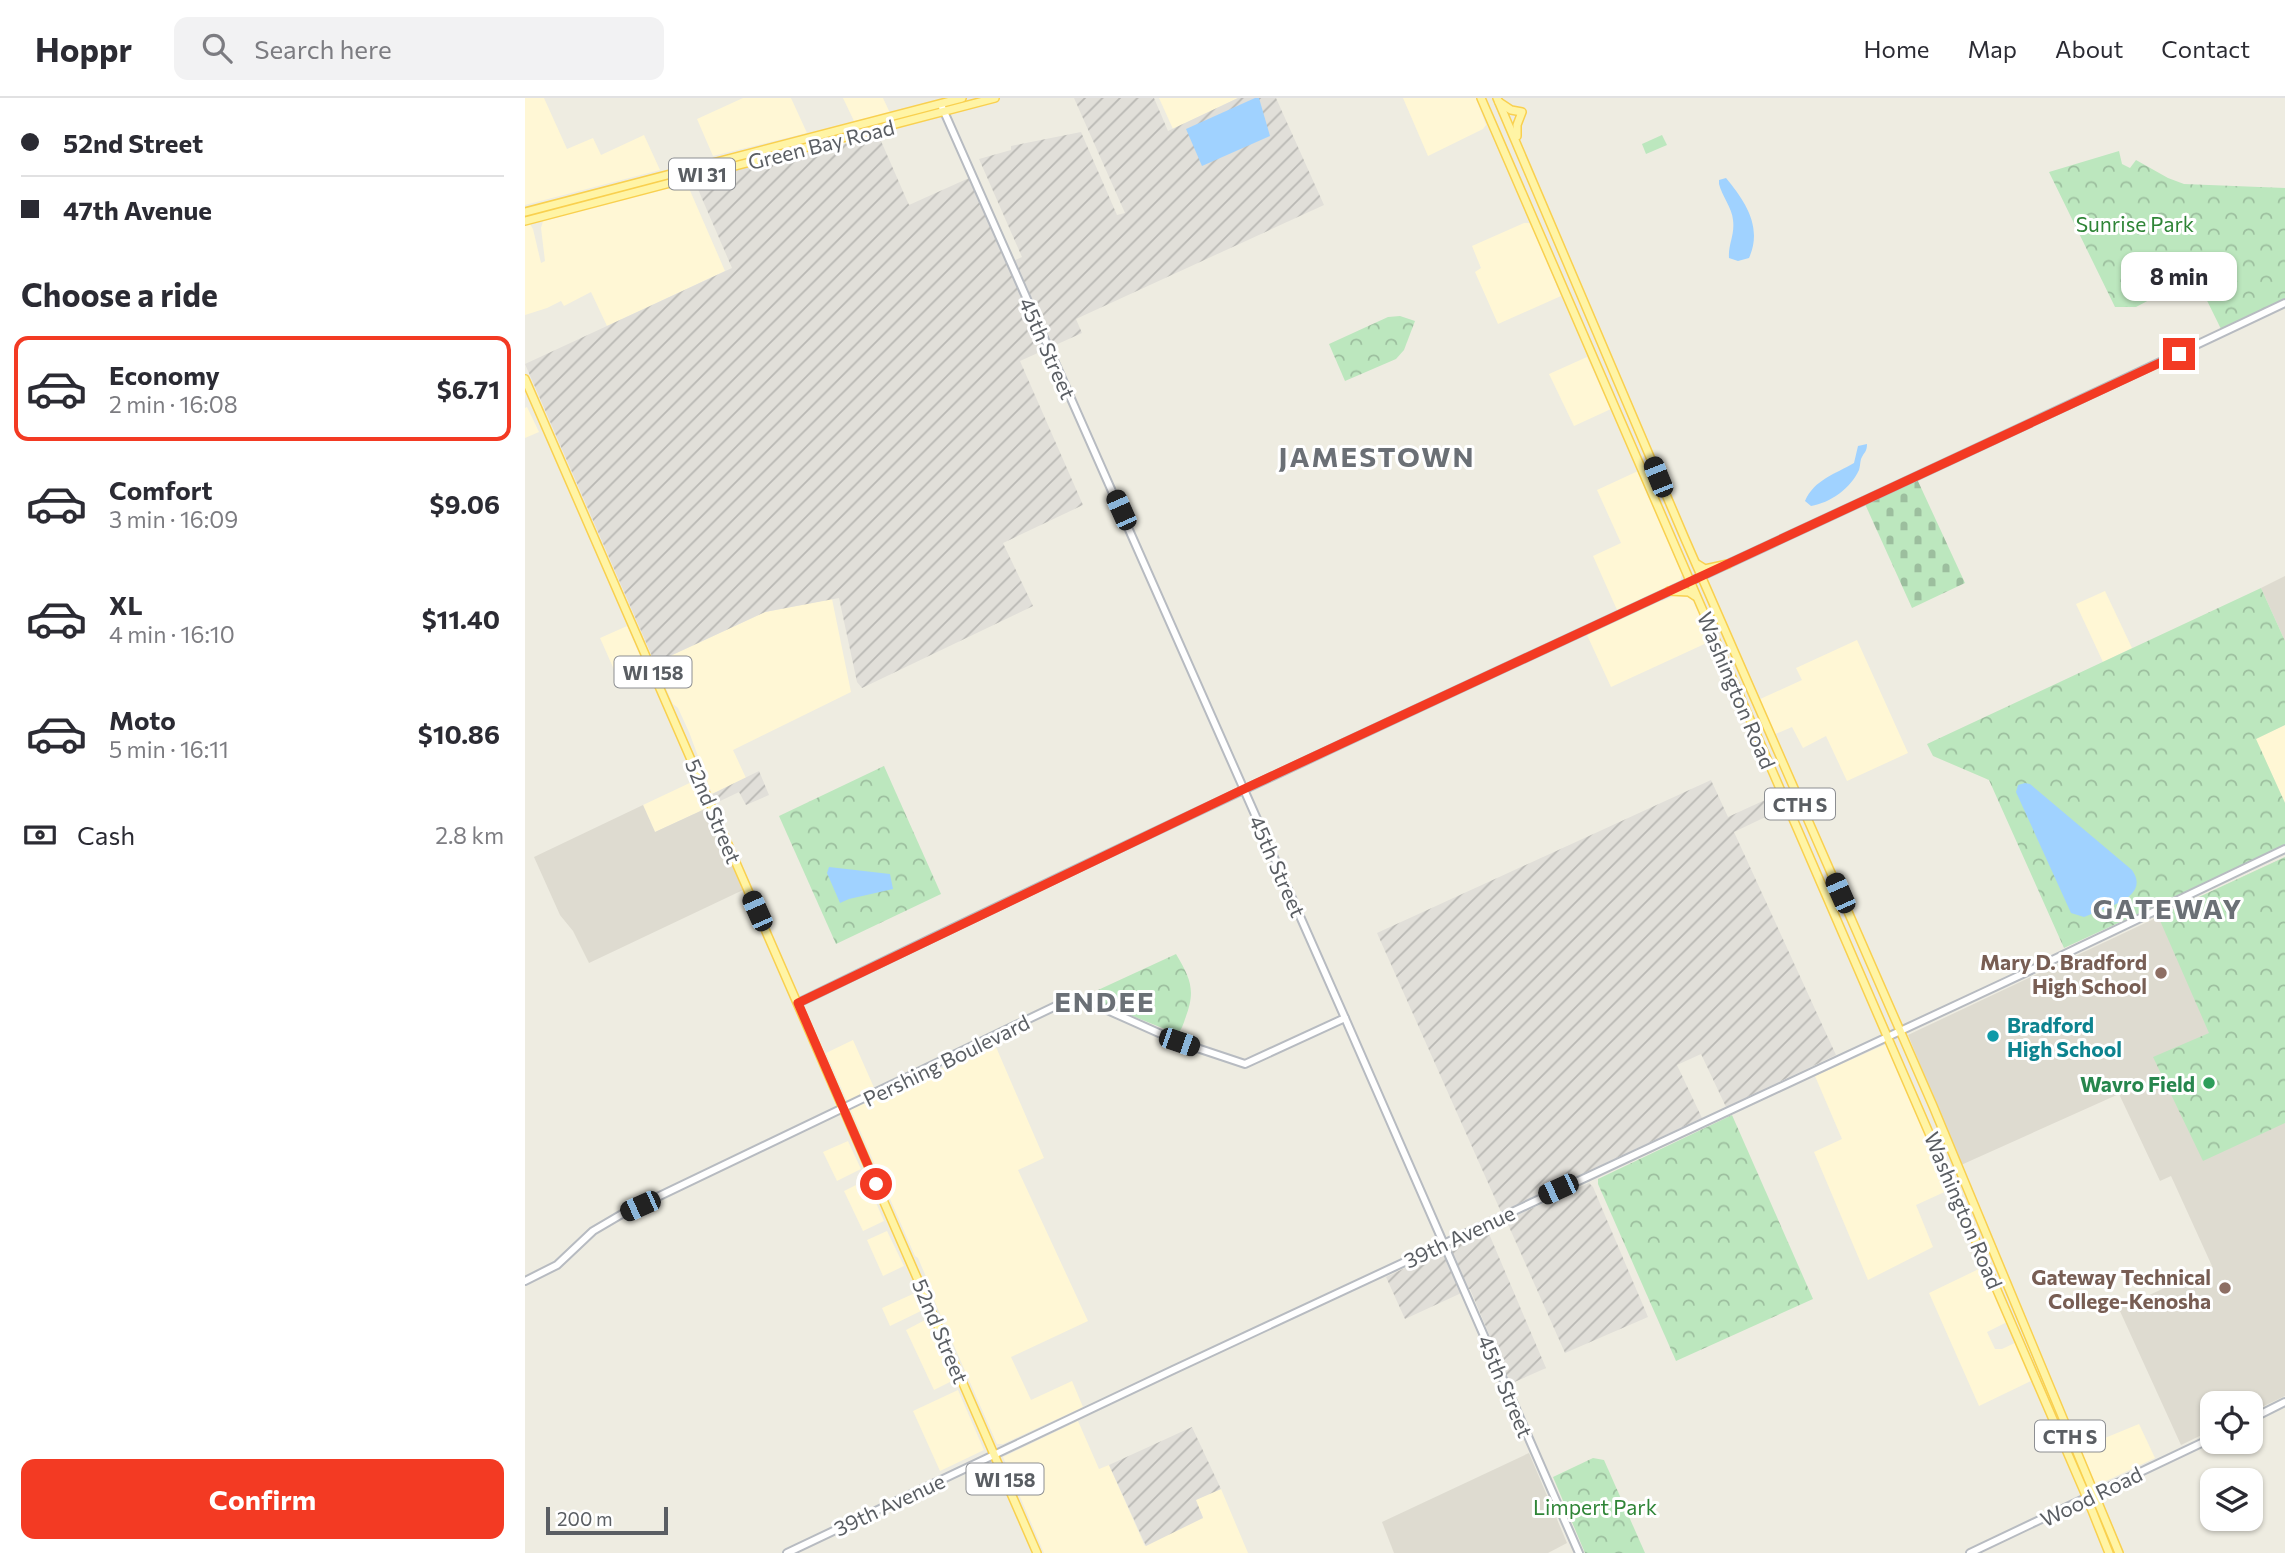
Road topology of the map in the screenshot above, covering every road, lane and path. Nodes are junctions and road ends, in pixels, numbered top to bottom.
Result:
1 (962, 98) edge
2 (995, 98) edge
3 (1481, 98) edge
4 (1498, 100) edge
5 (942, 108) junction
6 (1524, 160) junction
7 (525, 212) edge
8 (525, 221) edge
9 (2285, 303) edge
10 (1605, 348) junction
11 (1592, 354) junction
12 (525, 379) edge
13 (1695, 561) junction
14 (1728, 565) junction
15 (1702, 577) junction
16 (1690, 582) junction
17 (1669, 591) junction
18 (1697, 597) junction
19 (1244, 789) junction
20 (2285, 849) edge
21 (798, 1003) junction
22 (1345, 1018) junction
23 (1901, 1031) junction
24 (1889, 1036) junction
25 (1908, 1079) junction
26 (1933, 1106) junction
27 (844, 1109) junction
28 (1443, 1243) junction
29 (525, 1282) edge
30 (2030, 1354) junction
31 (2285, 1402) edge
32 (2263, 1413) edge
33 (2200, 1444) edge
34 (995, 1455) junction
35 (2091, 1496) junction
36 (787, 1553) edge
37 (1037, 1553) edge
38 (1579, 1553) edge
39 (1970, 1553) edge
40 (2109, 1553) edge
41 (2119, 1553) edge

1 - 5 main road, Green Bay Road / WI 31
2 - 5 main road, Green Bay Road / WI 31
3 - 11 main road, Washington Road / CTH S
4 - 6 main road, Washington Road / CTH S
4 - 6 main road
5 - 7 main road, Green Bay Road / WI 31
5 - 8 main road, Green Bay Road / WI 31
5 - 19 street, 45th Street
6 - 10 main road, Washington Road / CTH S
9 - 14 street
10 - 11 main road
10 - 13 main road, Washington Road / CTH S
11 - 16 main road, Washington Road / CTH S
12 - 21 main road, 52nd Street / WI 158
13 - 14 main road
13 - 15 main road, Washington Road / CTH S
14 - 15 street
15 - 16 street
15 - 23 main road, Washington Road / CTH S
16 - 17 street
16 - 18 main road, Washington Road / CTH S
17 - 18 main road
17 - 19 street
18 - 24 main road, Washington Road / CTH S
19 - 21 street
19 - 22 street, 45th Street
20 - 23 street, 39th Avenue
21 - 27 main road, 52nd Street / WI 158
22 - 27 street, Pershing Boulevard
22 - 28 street, 45th Street
23 - 24 street, 39th Avenue
23 - 26 main road, Washington Road
24 - 25 main road, Washington Road
24 - 28 street, 39th Avenue
25 - 26 main road
25 - 30 main road, Washington Road
26 - 30 main road, Washington Road
27 - 29 street, Pershing Boulevard
27 - 34 main road, 52nd Street / WI 158
28 - 34 street, 39th Avenue
28 - 38 street, 45th Street
30 - 35 main road, Washington Road / CTH S
31 - 32 street
33 - 35 street, Wood Road
34 - 36 street, 39th Avenue
34 - 37 main road, 52nd Street / WI 158
35 - 39 street, Wood Road
35 - 40 main road, Washington Road / CTH S
35 - 41 main road, Washington Road / CTH S

